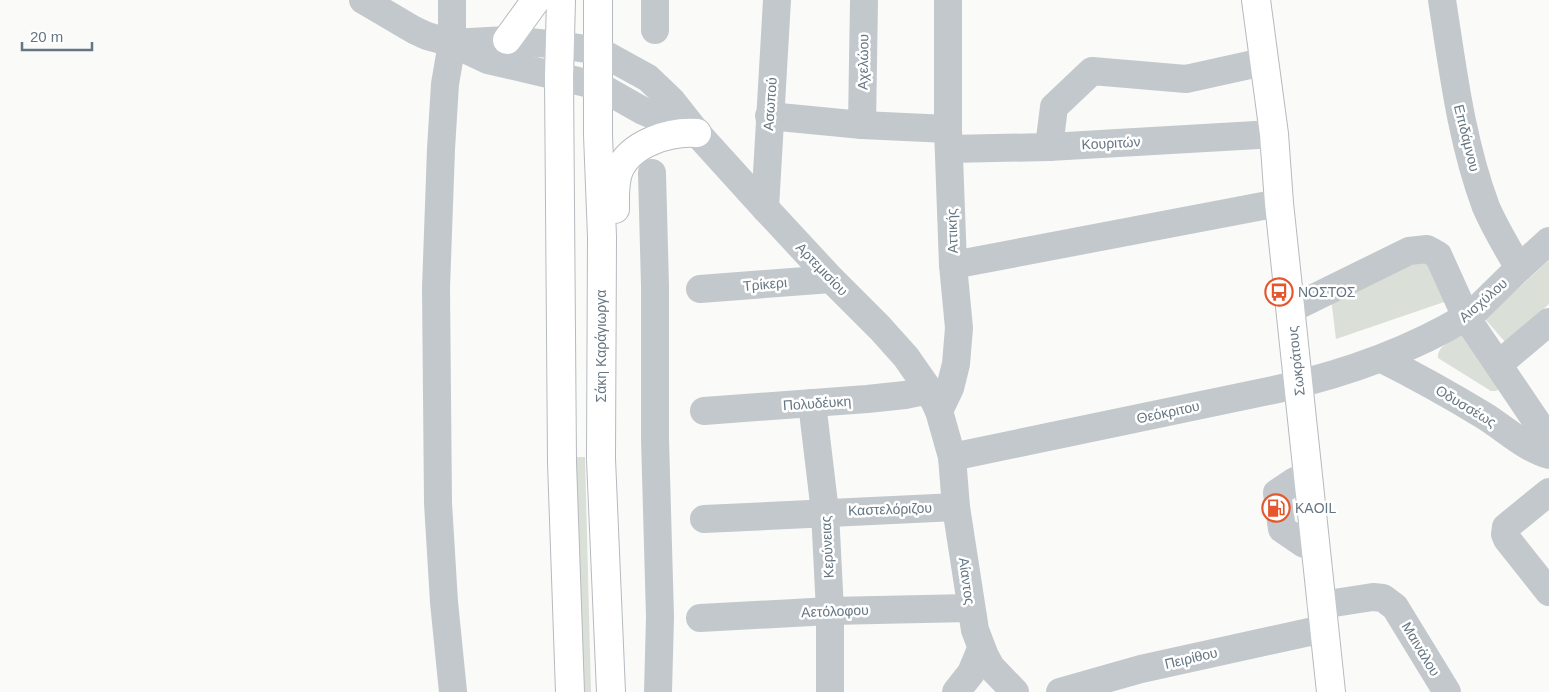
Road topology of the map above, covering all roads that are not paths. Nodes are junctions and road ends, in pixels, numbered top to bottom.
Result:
1 (364, 0) edge
2 (452, 0) edge
3 (536, 0) edge
4 (561, 0) edge
5 (598, 0) edge
6 (655, 0) edge
7 (777, 0) edge
8 (864, 0) edge
9 (948, 0) edge
10 (1256, 0) edge
11 (1442, 0) edge
12 (655, 30) dead end
13 (506, 40) junction
14 (452, 43) junction
15 (560, 45) junction
16 (599, 51) junction
17 (1263, 62) junction
18 (560, 77) junction
19 (599, 86) junction
20 (769, 116) junction
21 (862, 125) junction
22 (697, 133) junction
23 (1274, 134) junction
24 (949, 139) junction
25 (1049, 147) junction
26 (652, 172) dead end
27 (1279, 203) junction
28 (765, 208) junction
29 (602, 237) junction
30 (1549, 242) edge
31 (953, 265) junction
32 (1519, 268) junction
33 (831, 278) junction
34 (700, 289) dead end
35 (1291, 309) junction
36 (1466, 317) junction
37 (1549, 322) edge
38 (1382, 359) junction
39 (1499, 364) junction
40 (1298, 385) junction
41 (934, 400) junction
42 (812, 403) junction
43 (704, 411) dead end
44 (1549, 440) edge
45 (1549, 455) edge
46 (952, 457) junction
47 (1295, 481) dead end
48 (1549, 492) edge
49 (956, 507) junction
50 (825, 512) junction
51 (704, 519) dead end
52 (1304, 544) dead end
53 (1549, 592) edge
54 (1395, 607) joint
55 (970, 608) junction
56 (830, 611) junction
57 (1322, 617) junction
58 (700, 618) dead end
59 (981, 649) junction
60 (453, 692) edge
61 (570, 692) edge
62 (611, 692) edge
63 (658, 692) edge
64 (830, 692) edge
65 (956, 692) edge
66 (1015, 692) edge
67 (1060, 692) edge
68 (1331, 692) edge
69 (1447, 692) edge

1 - 14 street
2 - 14 street
3 - 13 main road
4 - 15 main road
5 - 16 main road, Σάκη Καράγιωργα
6 - 12 street
7 - 20 street, Ασωπού
8 - 21 street, Αχελώου
9 - 24 street, Αττικής
10 - 17 main road, Σωκράτους
11 - 32 street, Επιδάμνου
13 - 14 street
13 - 15 street
14 - 18 street
14 - 60 street
15 - 16 street
15 - 18 main road
16 - 19 main road, Σάκη Καράγιωργα
16 - 22 street, Αρτεμισίου
17 - 23 main road, Σωκράτους
17 - 25 street
18 - 19 street
18 - 61 main road
19 - 22 street
19 - 29 main road, Σάκη Καράγιωργα
20 - 21 street, Κουριτών
20 - 28 street, Ασωπού
21 - 24 street, Κουριτών
22 - 28 street, Αρτεμισίου
22 - 29 main road
23 - 25 street, Κουριτών
23 - 27 main road, Σωκράτους
24 - 25 street, Κουριτών
24 - 31 street, Αττικής
26 - 63 street
27 - 31 street
27 - 35 main road, Σωκράτους
28 - 33 street, Αρτεμισίου
29 - 62 main road, Σάκη Καράγιωργα
30 - 32 street, Αισχύλου
31 - 41 street, Αττικής
32 - 36 street, Αισχύλου
33 - 34 street, Τρίκερι
33 - 41 street, Αρτεμισίου
35 - 36 street
35 - 40 main road, Σωκράτους
36 - 38 street, Αισχύλου
36 - 39 street
37 - 39 street
38 - 40 street, Θεόκριτου
38 - 45 street, Οδυσσέως
39 - 44 street
40 - 46 street, Θεόκριτου
40 - 57 main road, Σωκράτους
41 - 42 street, Πολυδέυκη
41 - 46 street
42 - 43 street, Πολυδέυκη
42 - 50 street, Κερύνειας
46 - 49 street, Αίαντoς
47 - 52 street
48 - 53 street
49 - 50 street, Καστελόριζου
49 - 55 street, Αίαντoς
50 - 51 street, Καστελόριζου
50 - 56 street, Κερύνειας
54 - 57 street, Πειρίθου
54 - 69 street, Μαινάλου
55 - 56 street, Αετόλοφου
55 - 59 street, Αίαντoς
56 - 58 street, Αετόλοφου
56 - 64 street, Κερύνειας
57 - 67 street, Πειρίθου
57 - 68 main road, Σωκράτους
59 - 65 street
59 - 66 street, Αίαντoς

